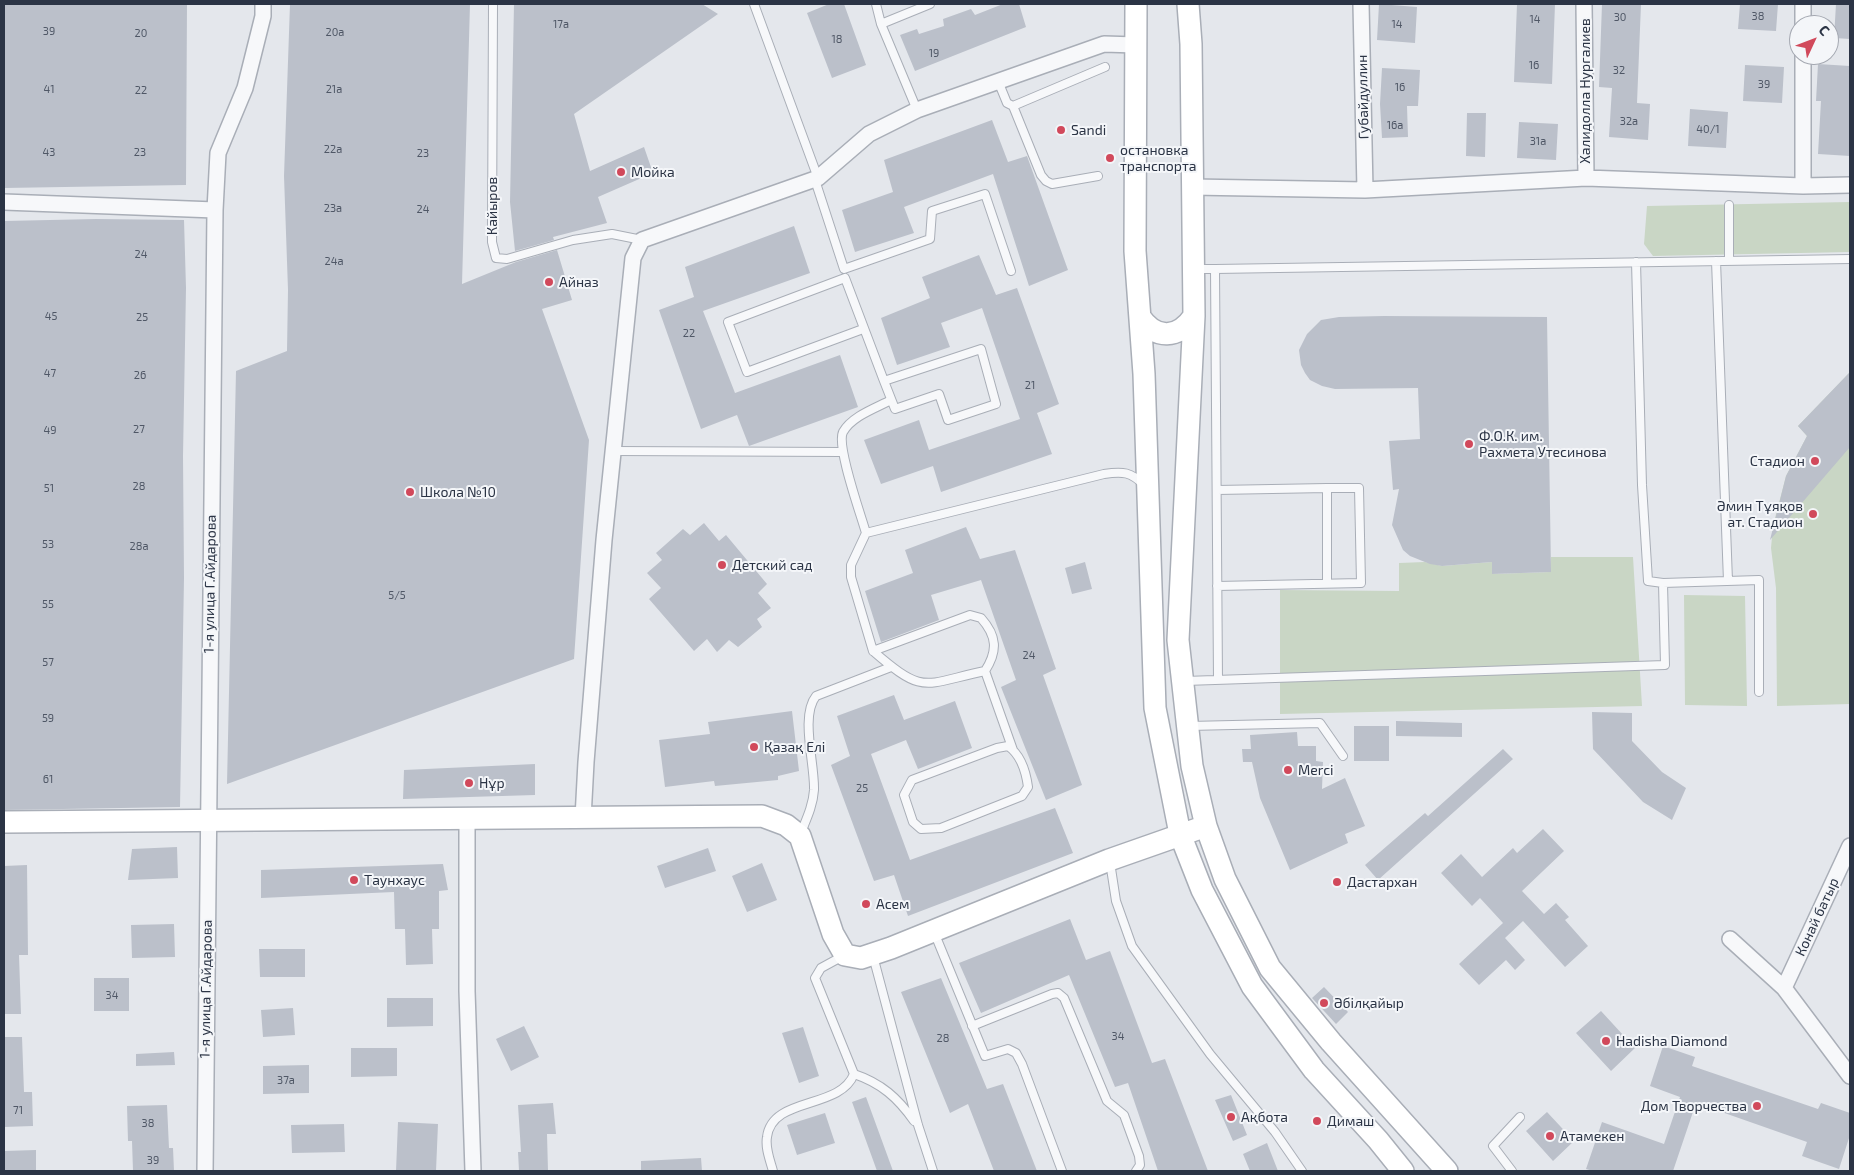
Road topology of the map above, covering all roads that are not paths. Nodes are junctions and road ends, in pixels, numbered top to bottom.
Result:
1 (262, 4) edge
2 (493, 4) edge
3 (754, 4) edge
4 (876, 4) edge
5 (930, 4) edge
6 (1136, 4) edge
7 (1188, 4) edge
8 (1361, 4) edge
9 (1584, 4) edge
10 (881, 24) junction
11 (1136, 46) junction
12 (1803, 65) edge
13 (1105, 67) dead end
14 (998, 81) junction
15 (1013, 106) junction
16 (916, 110) junction
17 (1098, 176) dead end
18 (1586, 178) junction
19 (817, 179) junction
20 (1850, 185) edge
21 (1803, 186) junction
22 (1192, 187) junction
23 (1365, 190) junction
24 (4, 202) edge
25 (1728, 204) dead end
26 (215, 210) junction
27 (642, 240) junction
28 (1850, 259) edge
29 (1716, 261) junction
30 (1730, 261) junction
31 (1636, 262) junction
32 (844, 269) junction
33 (1192, 269) junction
34 (1215, 269) junction
35 (1011, 271) dead end
36 (845, 278) junction
37 (1194, 316) junction
38 (1140, 317) junction
39 (863, 329) junction
40 (884, 381) junction
41 (891, 400) junction
42 (614, 451) junction
43 (842, 452) junction
44 (1147, 488) junction
45 (1327, 488) junction
46 (1217, 490) junction
47 (866, 533) junction
48 (1728, 581) junction
49 (1663, 582) junction
50 (1326, 584) junction
51 (1217, 586) junction
52 (874, 651) junction
53 (891, 667) junction
54 (985, 671) junction
55 (1218, 680) junction
56 (1182, 681) junction
57 (1759, 692) dead end
58 (1188, 726) junction
59 (1013, 750) junction
60 (1343, 756) dead end
61 (467, 818) junction
62 (583, 818) junction
63 (208, 820) junction
64 (4, 822) edge
65 (1206, 826) junction
66 (1180, 834) junction
67 (800, 836) junction
68 (1850, 846) edge
69 (1109, 860) junction
70 (934, 932) junction
71 (1730, 939) dead end
72 (872, 954) junction
73 (845, 955) junction
74 (1784, 988) junction
75 (972, 1026) junction
76 (854, 1074) junction
77 (1850, 1076) edge
78 (1520, 1117) dead end
79 (918, 1125) junction
80 (205, 1171) edge
81 (472, 1171) edge
82 (773, 1171) edge
83 (933, 1171) edge
84 (1062, 1171) edge
85 (1136, 1171) edge
86 (1302, 1171) edge
87 (1403, 1171) edge
88 (1447, 1171) edge
89 (1512, 1171) edge

1 - 26 street, 1-я улица Г.Айдарова
2 - 27 lane, Кайыров
3 - 19 lane
4 - 10 lane
5 - 10 lane
6 - 11 street
7 - 22 street
8 - 23 street, Губайдуллин
9 - 18 street, Халидолла Нургалиев
10 - 16 lane
11 - 14 street
11 - 38 street
12 - 21 street
13 - 15 lane
14 - 15 lane
14 - 16 street
15 - 17 lane
16 - 19 street
18 - 21 street
18 - 23 street
19 - 27 street
19 - 32 lane
20 - 21 street
22 - 23 street
22 - 33 street
24 - 26 street
25 - 30 lane
26 - 63 street, 1-я улица Г.Айдарова
27 - 42 street
28 - 30 lane
29 - 30 lane
29 - 31 lane
29 - 48 lane
31 - 34 lane
31 - 49 lane
32 - 35 lane
32 - 36 lane
33 - 34 lane
33 - 37 street
34 - 46 lane
36 - 39 lane
36 - 39 lane
37 - 38 street
37 - 56 street
38 - 44 street
39 - 40 lane
40 - 41 lane
40 - 41 lane
41 - 43 lane
42 - 43 lane
42 - 62 street
43 - 47 lane
44 - 47 lane
44 - 66 street
45 - 46 lane
45 - 50 lane
45 - 50 lane
46 - 51 lane
47 - 52 lane
48 - 49 lane
48 - 57 lane
49 - 55 lane
50 - 51 lane
51 - 55 lane
52 - 53 lane
52 - 54 lane
53 - 54 lane
53 - 67 lane
54 - 59 lane
55 - 56 lane
56 - 58 street
58 - 60 lane
58 - 65 street
59 - 59 lane
61 - 62 street
61 - 63 street
61 - 81 street
62 - 67 street
63 - 64 street
63 - 80 street, 1-я улица Г.Айдарова
65 - 66 street
65 - 88 street
66 - 69 street
66 - 87 street
67 - 73 street
68 - 74 street, Конай батыр
69 - 70 street
69 - 86 lane
70 - 72 street
70 - 75 lane
71 - 74 street
72 - 73 street
72 - 79 lane
73 - 76 lane
74 - 77 street
75 - 84 lane
75 - 85 lane
76 - 79 lane
76 - 82 lane
78 - 89 lane
79 - 83 lane

